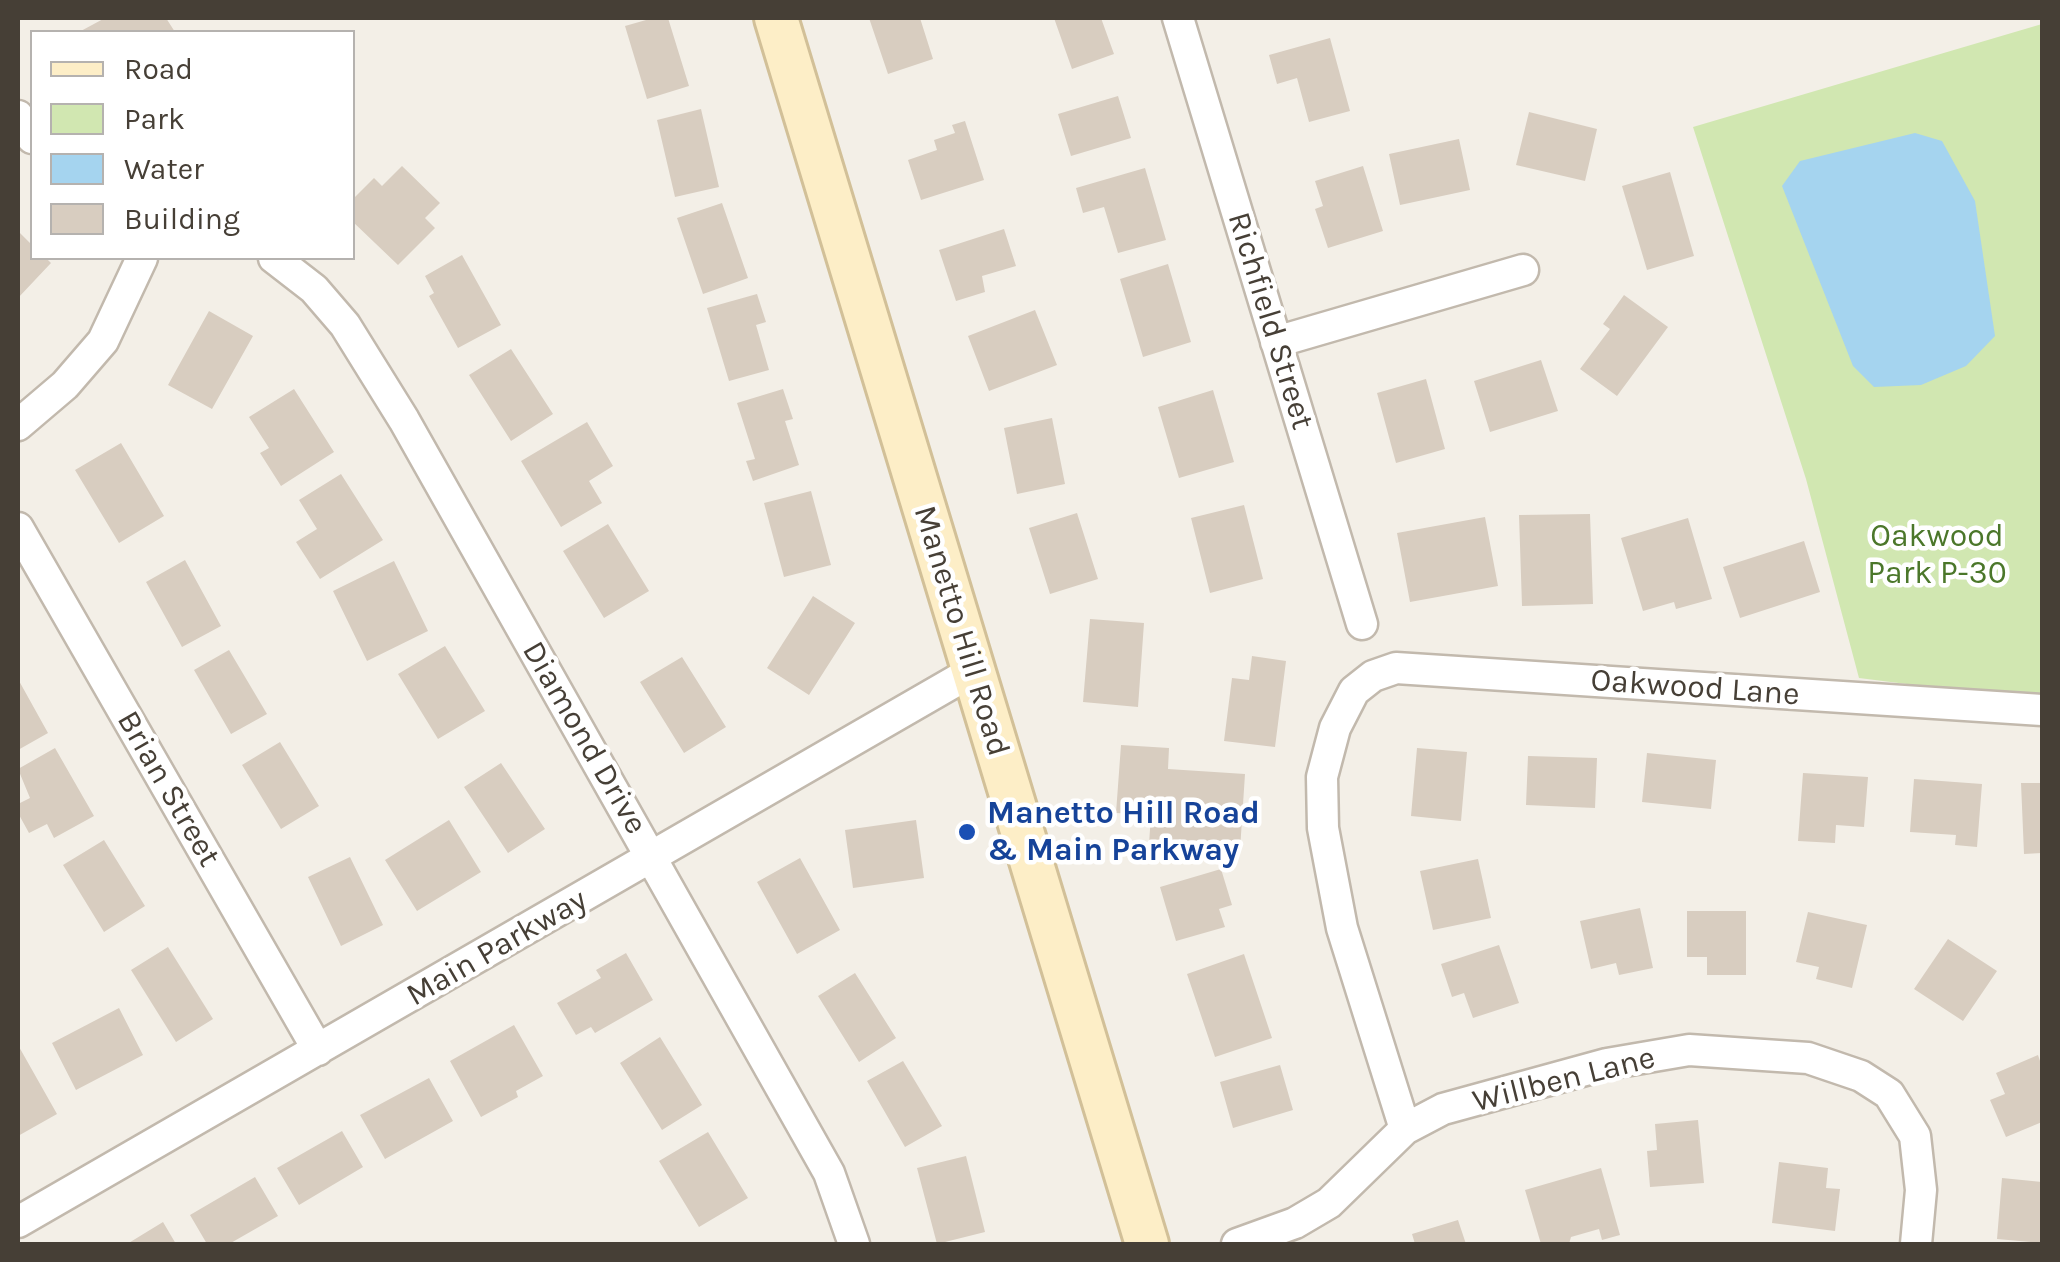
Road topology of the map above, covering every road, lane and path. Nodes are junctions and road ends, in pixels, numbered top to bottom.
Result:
1 (776, 18) edge
2 (1178, 18) edge
3 (141, 260) edge
4 (276, 260) edge
5 (1523, 270) dead end
6 (1276, 342) junction
7 (18, 425) edge
8 (18, 528) edge
9 (1362, 624) dead end
10 (973, 671) junction
11 (2042, 710) edge
12 (653, 859) junction
13 (318, 1050) junction
14 (1405, 1128) junction
15 (18, 1222) edge
16 (854, 1244) edge
17 (1147, 1244) edge
18 (1238, 1244) edge
19 (1916, 1244) edge

1 - 10 main road, Manetto Hill Road
2 - 6 street, Richfield Street
3 - 7 street
4 - 12 street, Diamond Drive
5 - 6 street
6 - 9 street, Richfield Street
8 - 13 street, Brian Street
10 - 12 street, Main Parkway
10 - 17 main road, Manetto Hill Road
11 - 14 street, Oakwood Lane
12 - 13 street, Main Parkway
12 - 16 street, Diamond Drive
13 - 15 street, Main Parkway
14 - 18 street, Willben Lane
14 - 19 street, Willben Lane

